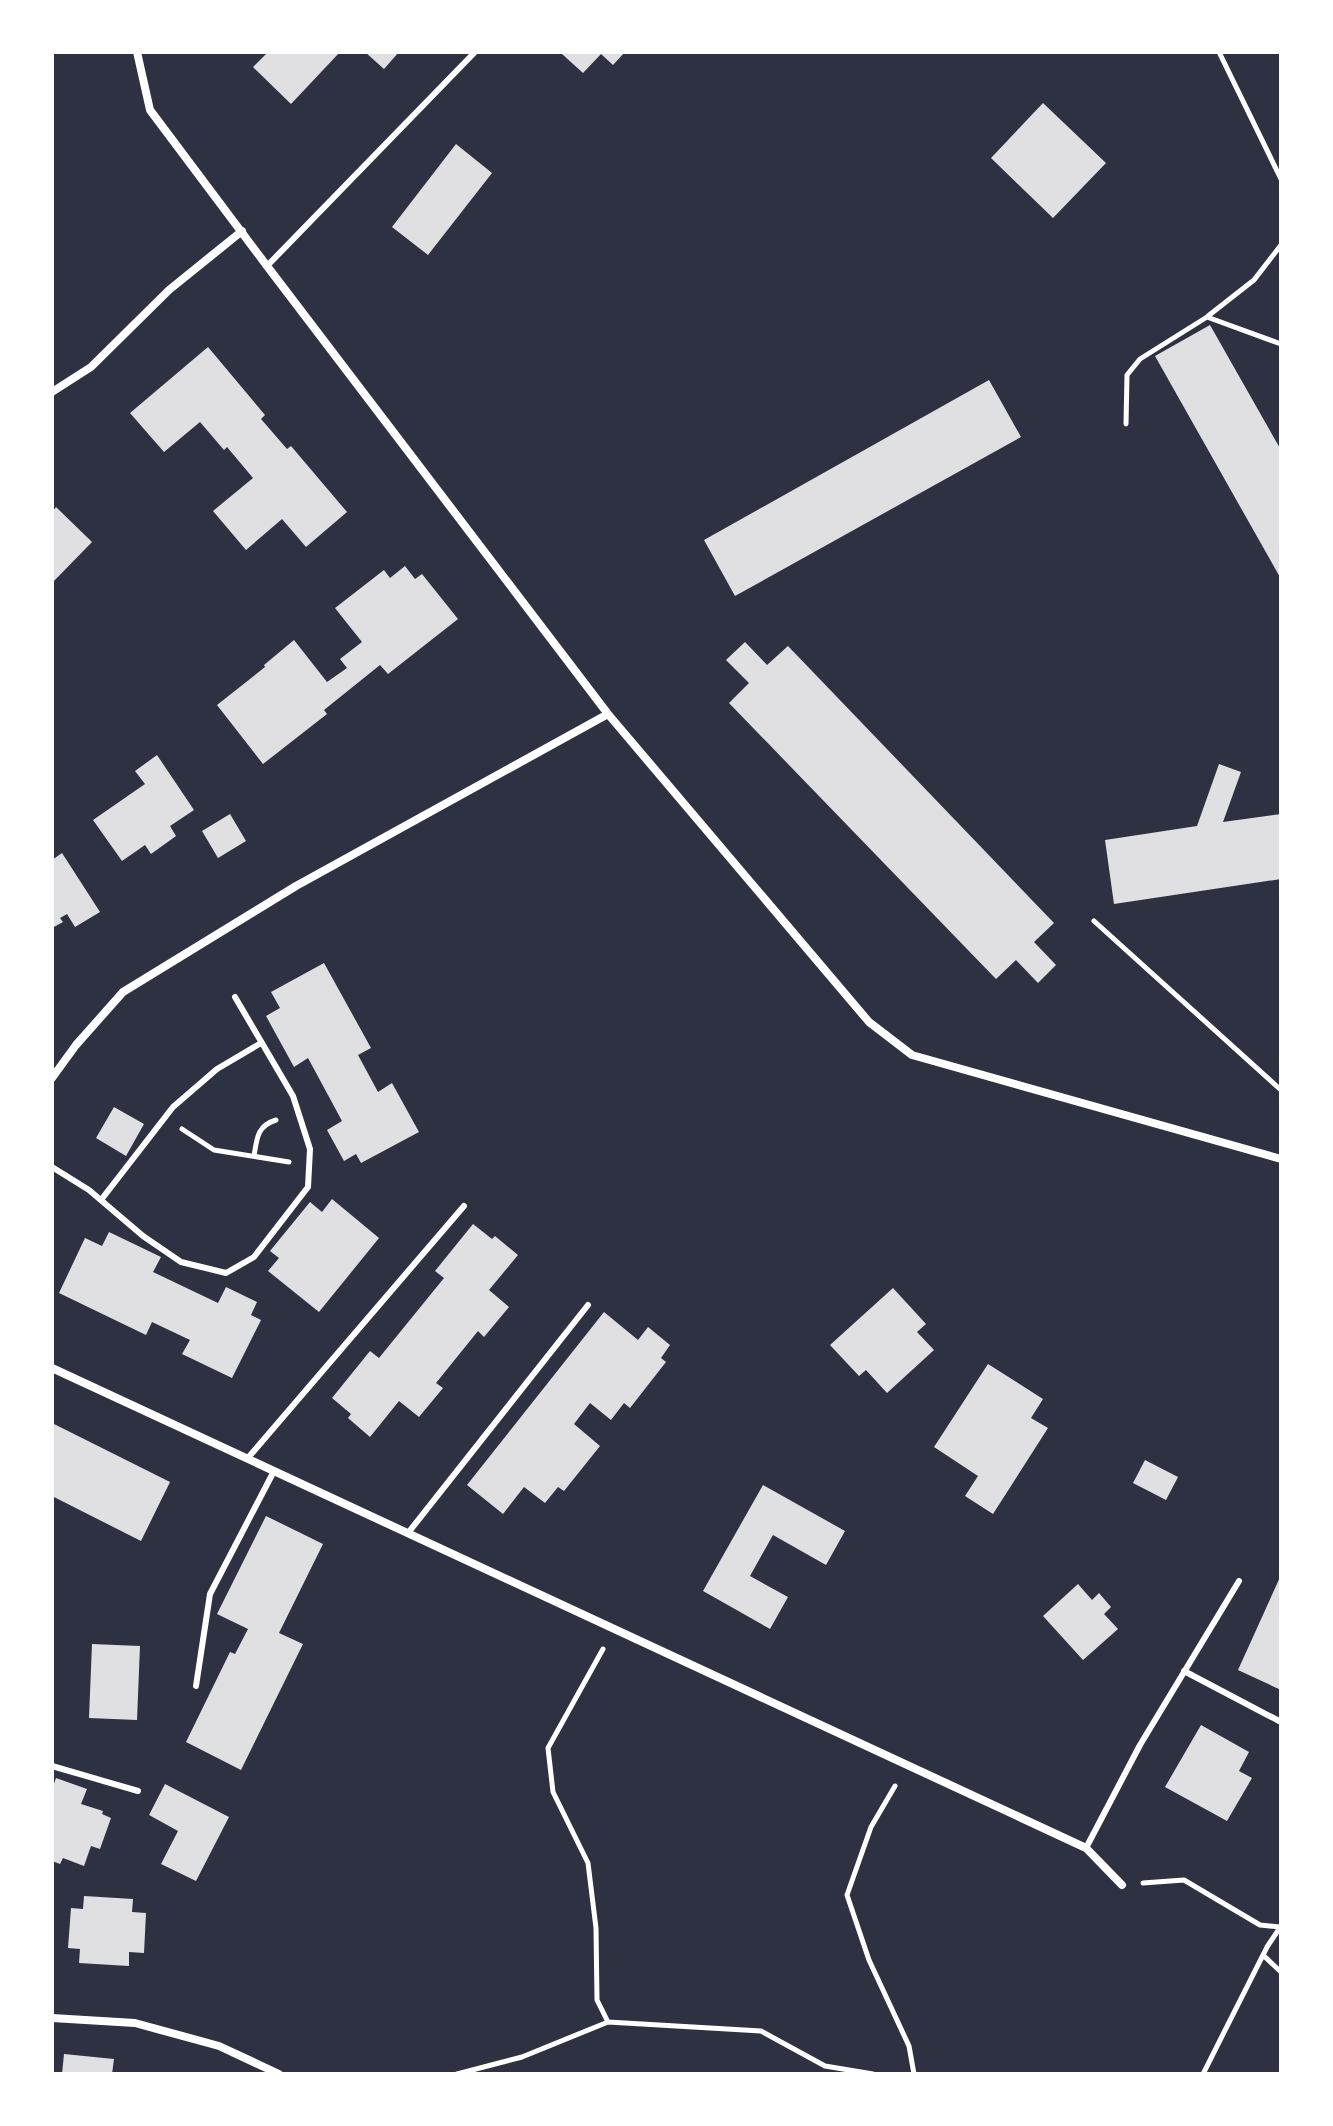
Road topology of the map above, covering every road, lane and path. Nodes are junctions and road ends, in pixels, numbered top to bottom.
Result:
1 (137, 52) edge
2 (475, 52) edge
3 (1219, 52) edge
4 (1281, 179) edge
5 (242, 231) junction
6 (1281, 245) edge
7 (267, 266) junction
8 (1207, 317) junction
9 (1281, 344) edge
10 (52, 392) edge
11 (1126, 424) dead end
12 (608, 714) junction
13 (1094, 921) dead end
14 (235, 997) dead end
15 (261, 1043) junction
16 (52, 1078) edge
17 (1281, 1090) edge
18 (299, 1114) junction
19 (165, 1117) junction
20 (254, 1156) junction
21 (1281, 1159) edge
22 (309, 1165) junction
23 (52, 1167) edge
24 (101, 1200) junction
25 (464, 1206) dead end
26 (588, 1305) dead end
27 (52, 1368) edge
28 (247, 1459) junction
29 (274, 1471) junction
30 (408, 1533) junction
31 (1239, 1581) dead end
32 (615, 1630) junction
33 (1184, 1671) junction
34 (196, 1686) dead end
35 (1281, 1722) edge
36 (907, 1765) junction
37 (52, 1766) edge
38 (138, 1791) dead end
39 (1086, 1848) junction
40 (1122, 1885) joint
41 (1280, 1926) edge
42 (1263, 1955) junction
43 (1281, 1972) edge
44 (52, 2018) edge
45 (608, 2022) junction
46 (279, 2074) edge
47 (457, 2074) edge
48 (873, 2074) edge
49 (914, 2074) edge
50 (1203, 2074) edge

1 - 5 street
2 - 7 lane
3 - 4 path
5 - 7 street
5 - 10 street
6 - 8 path
7 - 12 street
8 - 9 path
8 - 11 path
12 - 16 street
12 - 21 street
13 - 17 path
14 - 15 lane
15 - 18 lane
15 - 19 lane
18 - 20 path
18 - 22 lane
19 - 20 path
19 - 24 lane
20 - 22 path
22 - 24 lane
23 - 24 lane
25 - 28 lane
26 - 30 lane
27 - 28 street
28 - 29 street
29 - 30 street
29 - 34 lane
30 - 32 street
31 - 33 lane
32 - 36 street
32 - 45 path
33 - 35 lane
33 - 39 lane
36 - 39 street
36 - 49 path
37 - 38 lane
39 - 40 street
40 - 41 path
41 - 42 path
42 - 43 path
42 - 50 path
44 - 46 street
45 - 47 path
45 - 48 path

